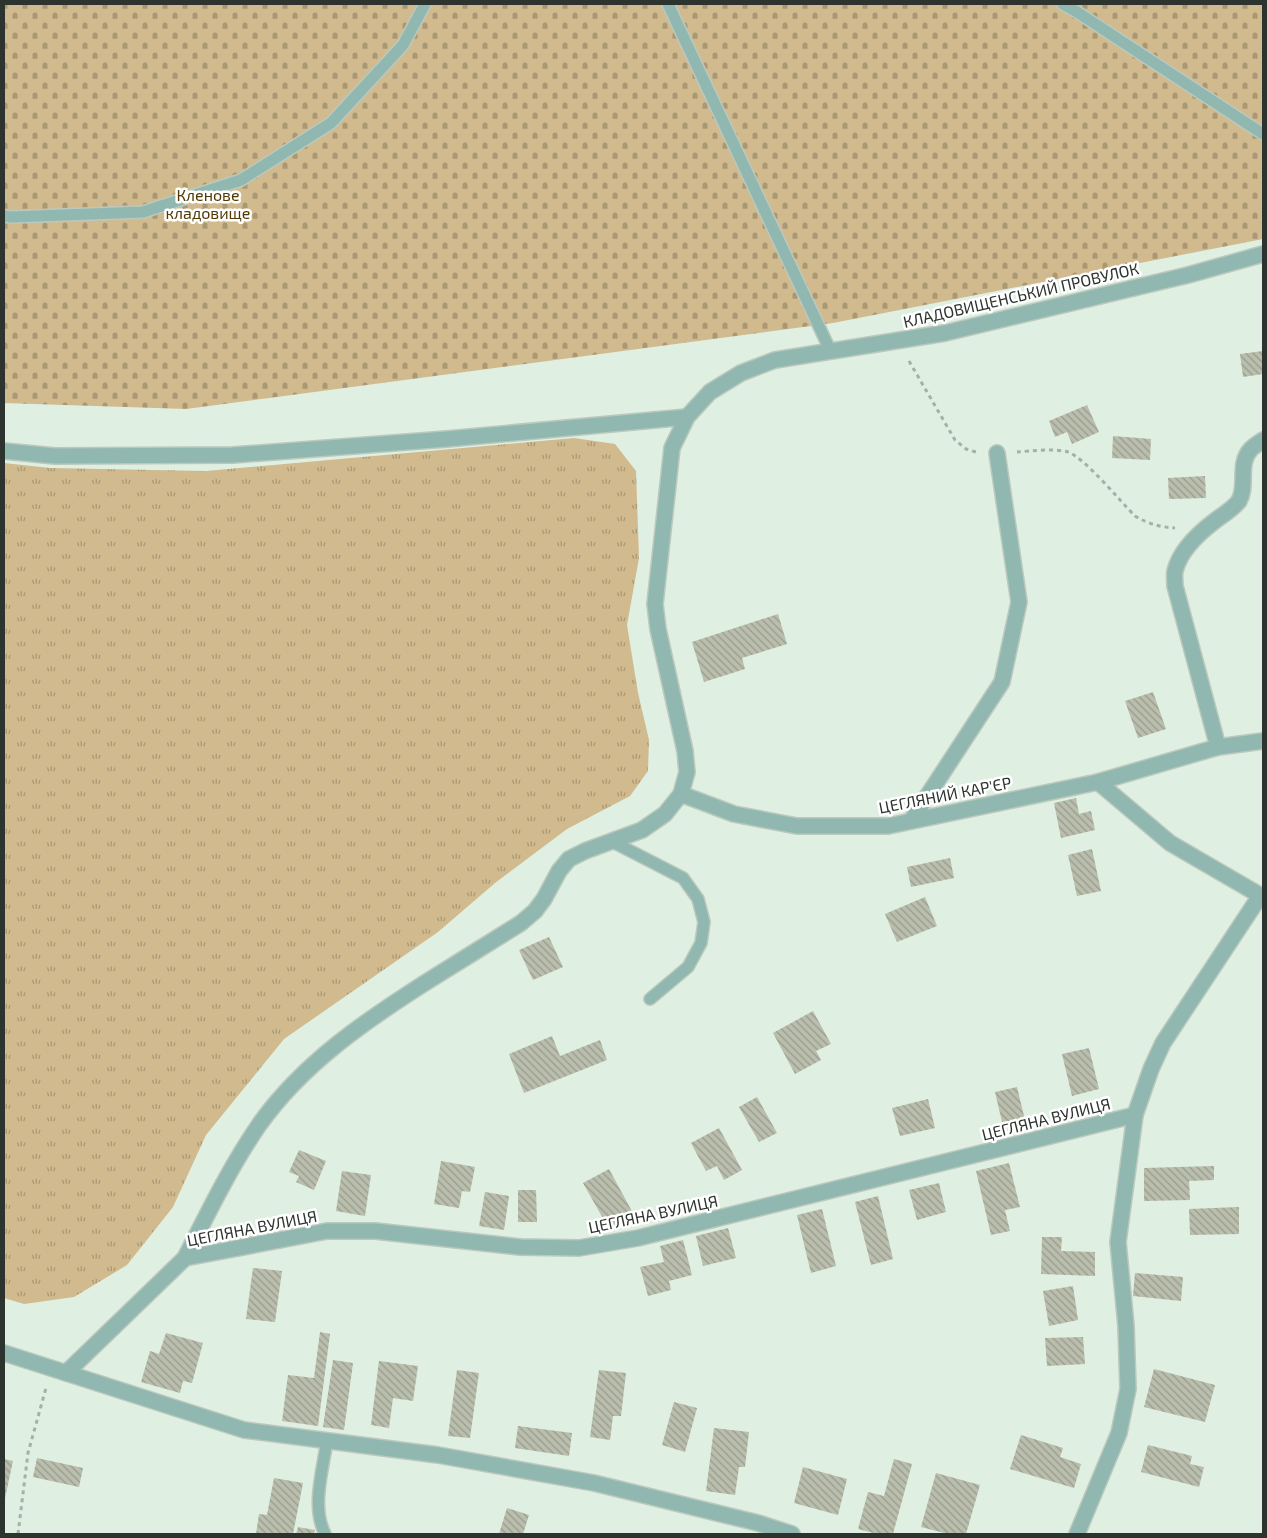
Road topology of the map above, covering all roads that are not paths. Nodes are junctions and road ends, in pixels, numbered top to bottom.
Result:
1 (425, 4) edge
2 (668, 4) edge
3 (1063, 4) edge
4 (1263, 134) edge
5 (4, 216) edge
6 (1263, 254) edge
7 (831, 352) junction
8 (687, 417) junction
9 (1263, 440) edge
10 (4, 451) edge
11 (996, 453) road end
12 (1263, 741) edge
13 (1218, 747) junction
14 (1098, 782) junction
15 (681, 794) junction
16 (911, 822) junction
17 (611, 841) junction
18 (1262, 896) edge
19 (650, 999) dead end
20 (1135, 1115) junction
21 (185, 1258) junction
22 (4, 1353) edge
23 (59, 1371) junction
24 (327, 1440) junction
25 (756, 1529) edge
26 (325, 1534) edge
27 (792, 1534) edge
28 (1077, 1534) edge

1 - 5 lane
2 - 7 lane
3 - 4 lane
6 - 7 street, КЛАДОВИЩЕНСЬКИЙ ПРОВУЛОК
7 - 8 street, КЛАДОВИЩЕНСЬКИЙ ПРОВУЛОК
8 - 10 street
8 - 15 street, КЛАДОВИЩЕНСЬКИЙ ПРОВУЛОК
9 - 13 street
11 - 16 street
12 - 13 street, ЦЕГЛЯНИЙ КАР'ЄР
13 - 14 street, ЦЕГЛЯНИЙ КАР'ЄР
14 - 16 street, ЦЕГЛЯНИЙ КАР'ЄР
14 - 18 street
15 - 16 street, ЦЕГЛЯНИЙ КАР'ЄР
15 - 17 street, КЛАДОВИЩЕНСЬКИЙ ПРОВУЛОК
17 - 19 lane
17 - 21 street, КЛАДОВИЩЕНСЬКИЙ ПРОВУЛОК
18 - 20 street
20 - 21 street, ЦЕГЛЯНА ВУЛИЦЯ
20 - 28 street
21 - 23 street, ЦЕГЛЯНА ВУЛИЦЯ
22 - 23 street
23 - 24 street
24 - 25 street
24 - 26 lane
25 - 27 street

